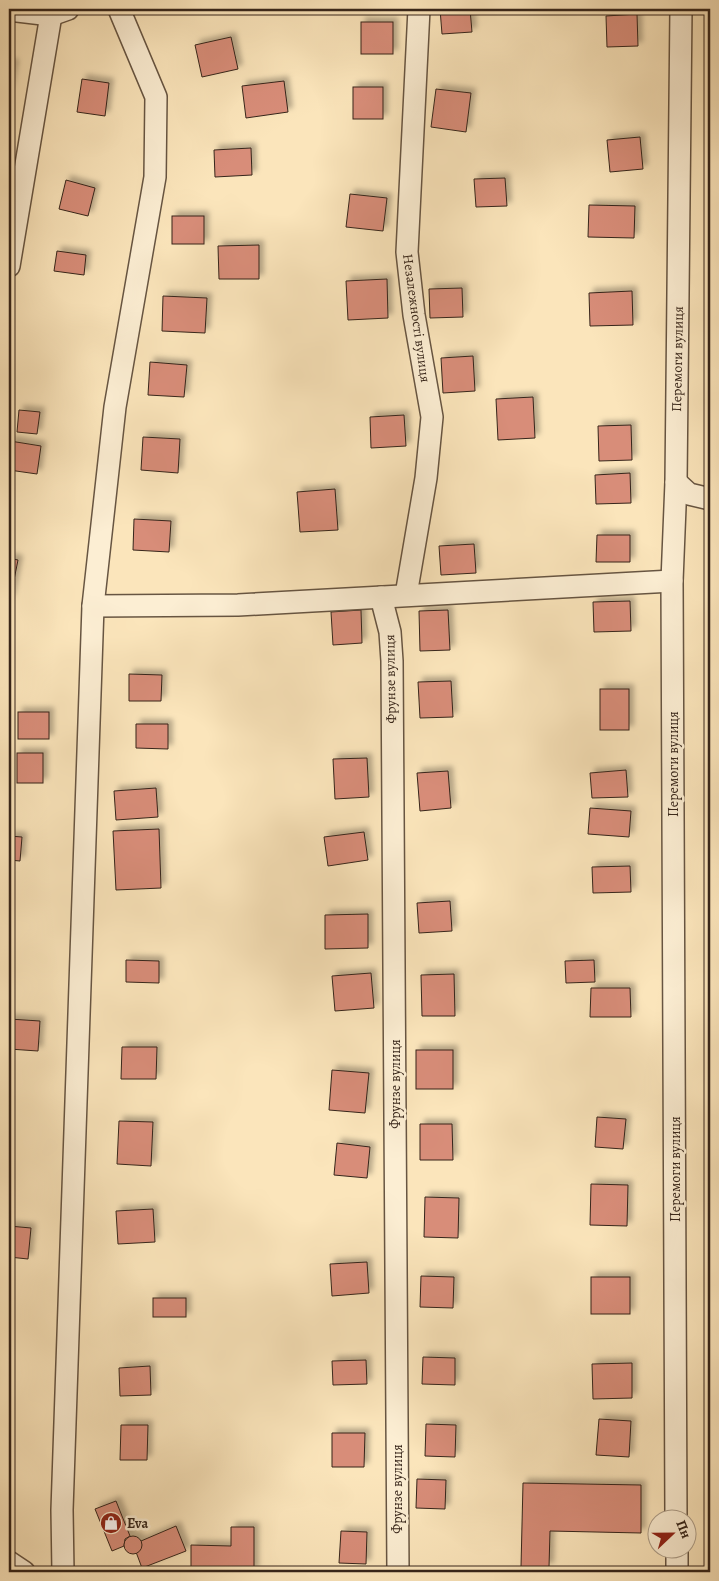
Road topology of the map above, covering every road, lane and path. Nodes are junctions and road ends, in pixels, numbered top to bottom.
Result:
1 (119, 9) edge
2 (419, 9) edge
3 (681, 9) edge
4 (9, 10) edge
5 (60, 12) edge
6 (9, 266) edge
7 (676, 482) junction
8 (710, 499) edge
9 (672, 581) junction
10 (406, 595) junction
11 (381, 597) junction
12 (93, 606) junction
13 (676, 1508) edge
14 (676, 1558) edge
15 (9, 1562) edge
16 (24, 1572) edge
17 (63, 1572) edge
18 (398, 1572) edge
19 (677, 1572) edge

1 - 12 street
2 - 10 street, Незалежності вулиця
3 - 7 street, Перемоги вулиця
4 - 5 street
5 - 6 street
7 - 8 street
7 - 9 street, Перемоги вулиця
9 - 10 street
9 - 13 street, Перемоги вулиця
10 - 11 street
11 - 12 street
11 - 18 street, Фрунзе вулиця
12 - 17 street
14 - 19 street
15 - 16 street

